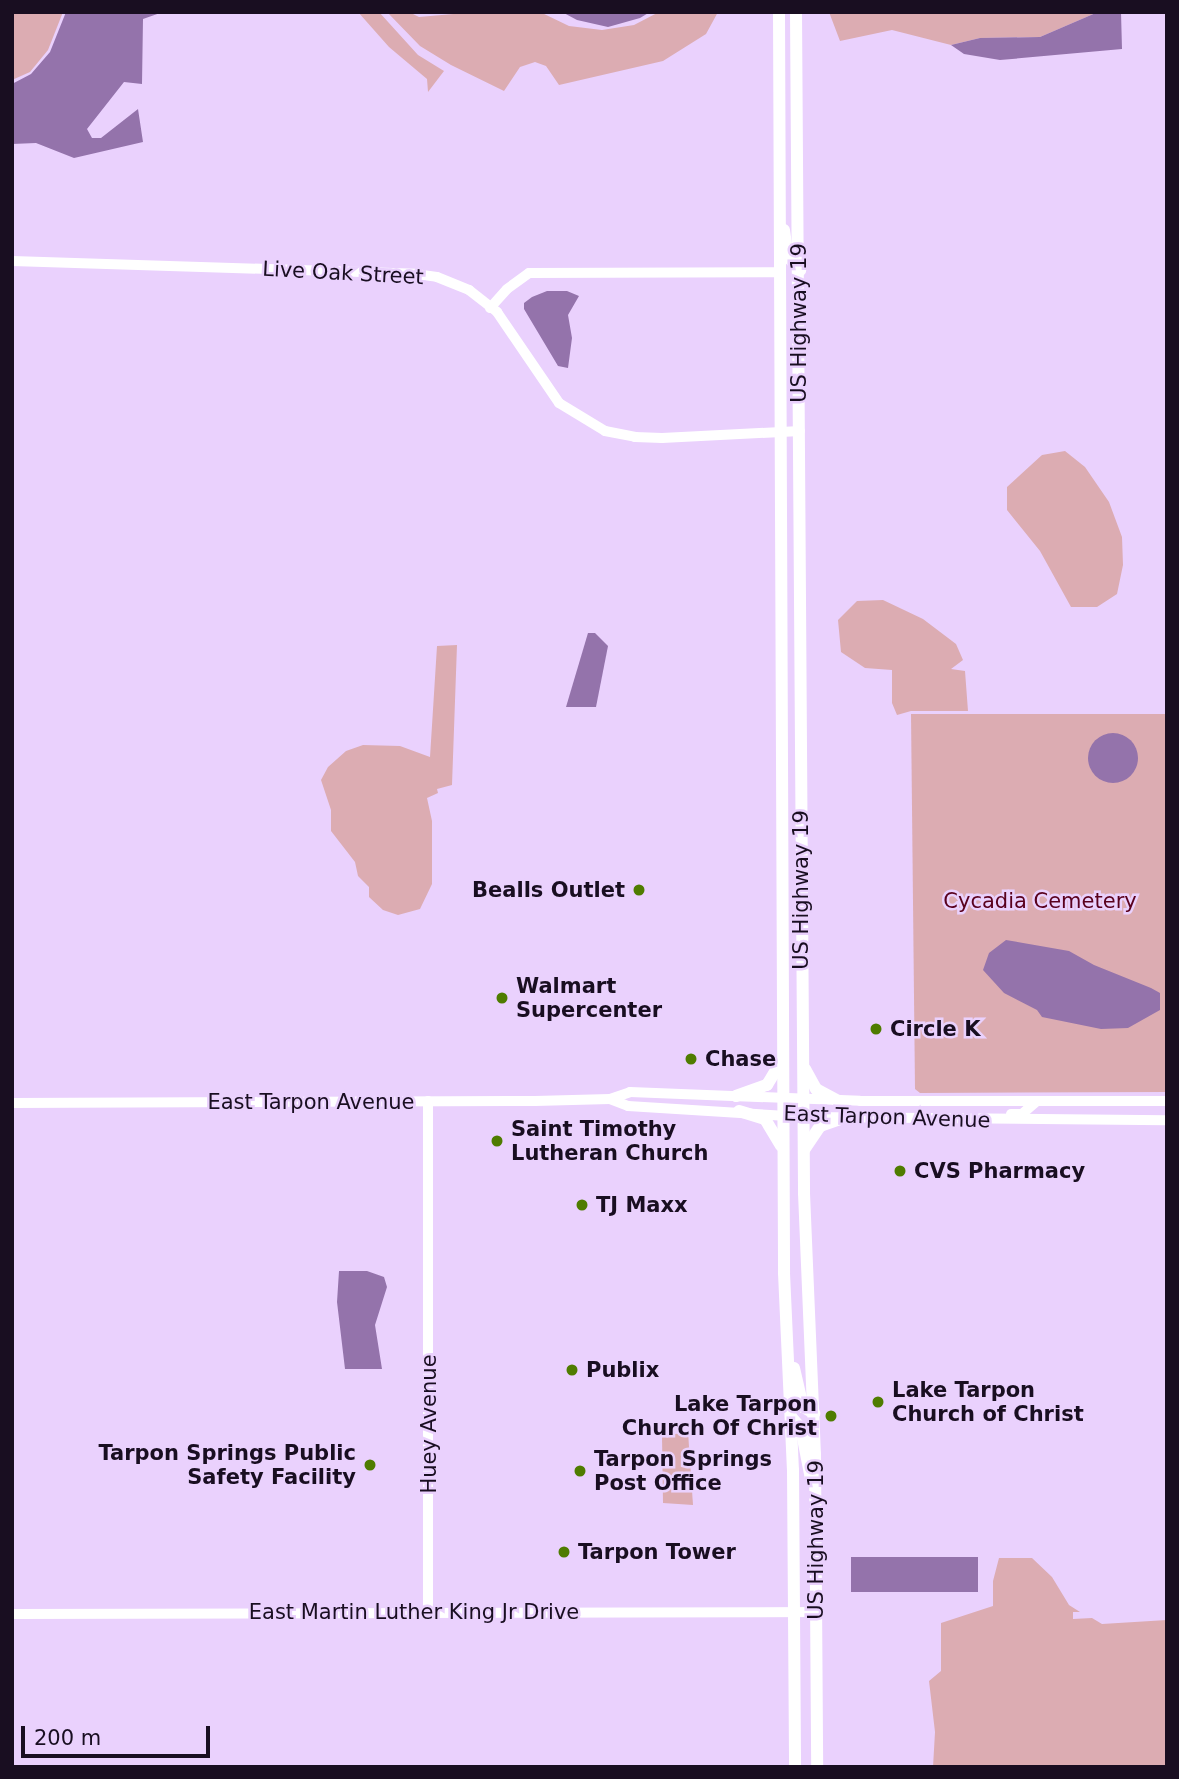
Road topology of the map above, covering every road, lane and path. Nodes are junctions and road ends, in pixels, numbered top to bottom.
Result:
1 (779, 12) edge
2 (796, 12) edge
3 (778, 190) junction
4 (12, 261) edge
5 (800, 270) junction
6 (777, 272) junction
7 (490, 308) junction
8 (800, 431) junction
9 (779, 432) junction
10 (780, 560) junction
11 (781, 620) junction
12 (799, 620) junction
13 (800, 704) junction
14 (783, 1059) junction
15 (803, 1066) junction
16 (736, 1096) junction
17 (783, 1097) junction
18 (610, 1099) junction
19 (804, 1099) junction
20 (428, 1101) junction
21 (839, 1101) junction
22 (1037, 1101) junction
23 (1167, 1101) edge
24 (12, 1103) edge
25 (738, 1111) junction
26 (783, 1115) junction
27 (804, 1117) junction
28 (846, 1117) junction
29 (977, 1119) junction
30 (1167, 1120) edge
31 (804, 1150) junction
32 (783, 1152) junction
33 (787, 1344) junction
34 (814, 1413) junction
35 (792, 1418) junction
36 (816, 1496) junction
37 (428, 1611) junction
38 (794, 1611) junction
39 (816, 1612) junction
40 (12, 1614) edge
41 (795, 1767) edge
42 (817, 1767) edge

1 - 3 highway, US Highway 19
2 - 5 highway, US Highway 19
3 - 5 highway
3 - 6 highway, US Highway 19
4 - 7 street, Live Oak Street
5 - 8 highway, US Highway 19
6 - 7 street
6 - 9 highway, US Highway 19
7 - 9 street, Live Oak Street
8 - 9 street, Live Oak Street
8 - 12 highway, US Highway 19
9 - 10 highway, US Highway 19
10 - 11 highway, US Highway 19
10 - 12 highway
11 - 13 highway
11 - 14 highway, US Highway 19
12 - 13 highway, US Highway 19
13 - 15 highway, US Highway 19
14 - 16 highway
14 - 17 highway, US Highway 19
15 - 19 highway, US Highway 19
15 - 21 highway
16 - 17 street, East Tarpon Avenue
16 - 18 street, East Tarpon Avenue
17 - 19 street, East Tarpon Avenue
17 - 26 highway, US Highway 19
18 - 20 street, East Tarpon Avenue
18 - 25 street, East Tarpon Avenue
19 - 21 street, East Tarpon Avenue
19 - 27 highway, US Highway 19
20 - 24 street, East Tarpon Avenue
20 - 37 street, Huey Avenue
21 - 22 street, East Tarpon Avenue
22 - 23 street, East Tarpon Avenue
22 - 29 street
25 - 26 street, East Tarpon Avenue
25 - 32 highway
26 - 27 street, East Tarpon Avenue
26 - 32 highway, US Highway 19
27 - 28 street, East Tarpon Avenue
27 - 31 highway, US Highway 19
28 - 29 street, East Tarpon Avenue
28 - 31 highway
29 - 30 street, East Tarpon Avenue
31 - 34 highway, US Highway 19
32 - 33 highway, US Highway 19
33 - 34 highway
33 - 35 highway, US Highway 19
34 - 36 highway, US Highway 19
35 - 36 highway
35 - 38 highway, US Highway 19
36 - 39 highway, US Highway 19
37 - 38 street, East Martin Luther King Jr Drive
37 - 40 street, East Martin Luther King Jr Drive
38 - 39 street, East Martin Luther King Jr Drive
38 - 41 highway, US Highway 19
39 - 42 highway, US Highway 19

